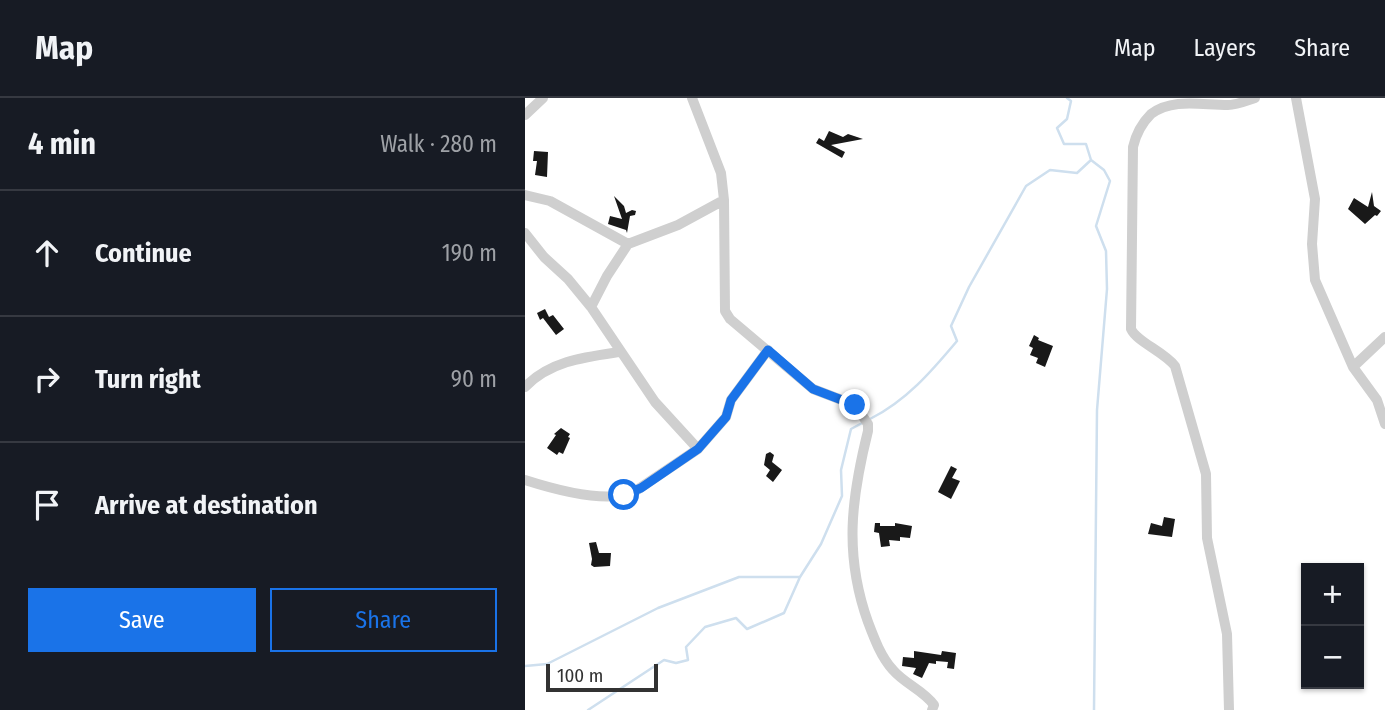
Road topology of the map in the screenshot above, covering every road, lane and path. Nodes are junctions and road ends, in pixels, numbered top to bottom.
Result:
1 (543, 98) edge
2 (692, 98) edge
3 (1255, 98) edge
4 (1296, 98) edge
5 (525, 115) edge
6 (525, 195) edge
7 (724, 200) junction
8 (525, 233) edge
9 (628, 244) junction
10 (591, 307) junction
11 (1385, 337) edge
12 (768, 350) junction
13 (619, 352) junction
14 (1353, 367) junction
15 (525, 387) edge
16 (1385, 424) edge
17 (698, 449) junction
18 (525, 480) edge
19 (932, 710) edge
20 (1229, 710) edge

1 - 5 street
2 - 7 street
3 - 20 street
4 - 14 street
6 - 9 street
7 - 9 street
7 - 12 street
8 - 10 street
9 - 10 street
10 - 13 street
11 - 14 street
12 - 17 street
12 - 19 street
13 - 15 street
13 - 17 street
14 - 16 street
17 - 18 street

